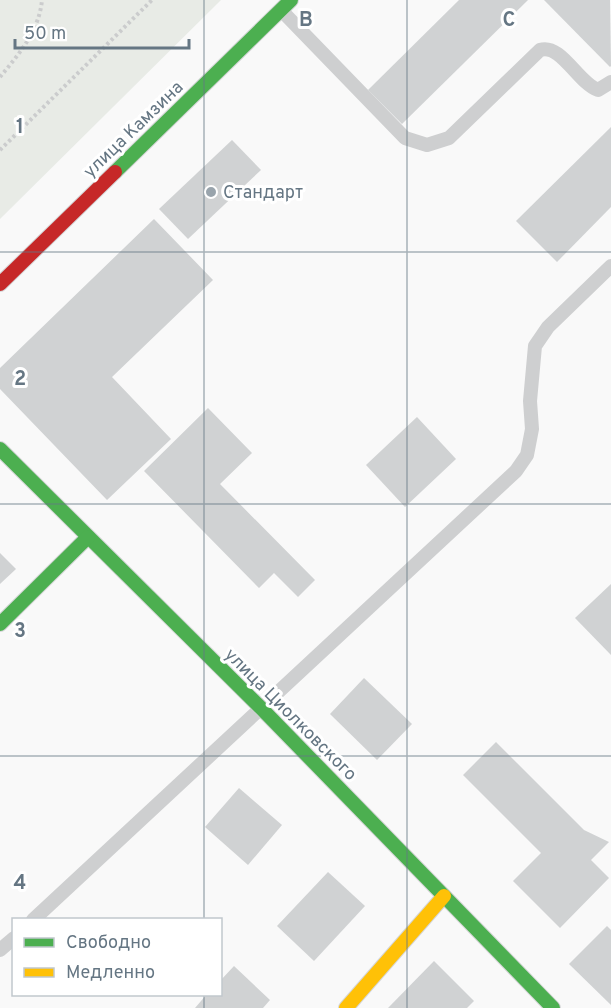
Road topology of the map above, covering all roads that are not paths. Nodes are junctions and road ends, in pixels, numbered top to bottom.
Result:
1 (286, 5) edge
2 (611, 82) edge
3 (611, 266) edge
4 (0, 284) edge
5 (0, 449) edge
6 (88, 537) junction
7 (0, 624) edge
8 (262, 709) junction
9 (444, 896) junction
10 (35, 918) edge
11 (12, 940) edge
12 (0, 950) edge
13 (346, 1008) edge
14 (553, 1008) edge

1 - 2 lane
1 - 4 street, улица Камзина
3 - 8 lane
5 - 6 street, улица Циолковского
6 - 7 street
6 - 8 street, улица Циолковского
8 - 9 street, улица Циолковского
8 - 10 lane
9 - 13 street
9 - 14 street, улица Циолковского
11 - 12 lane

